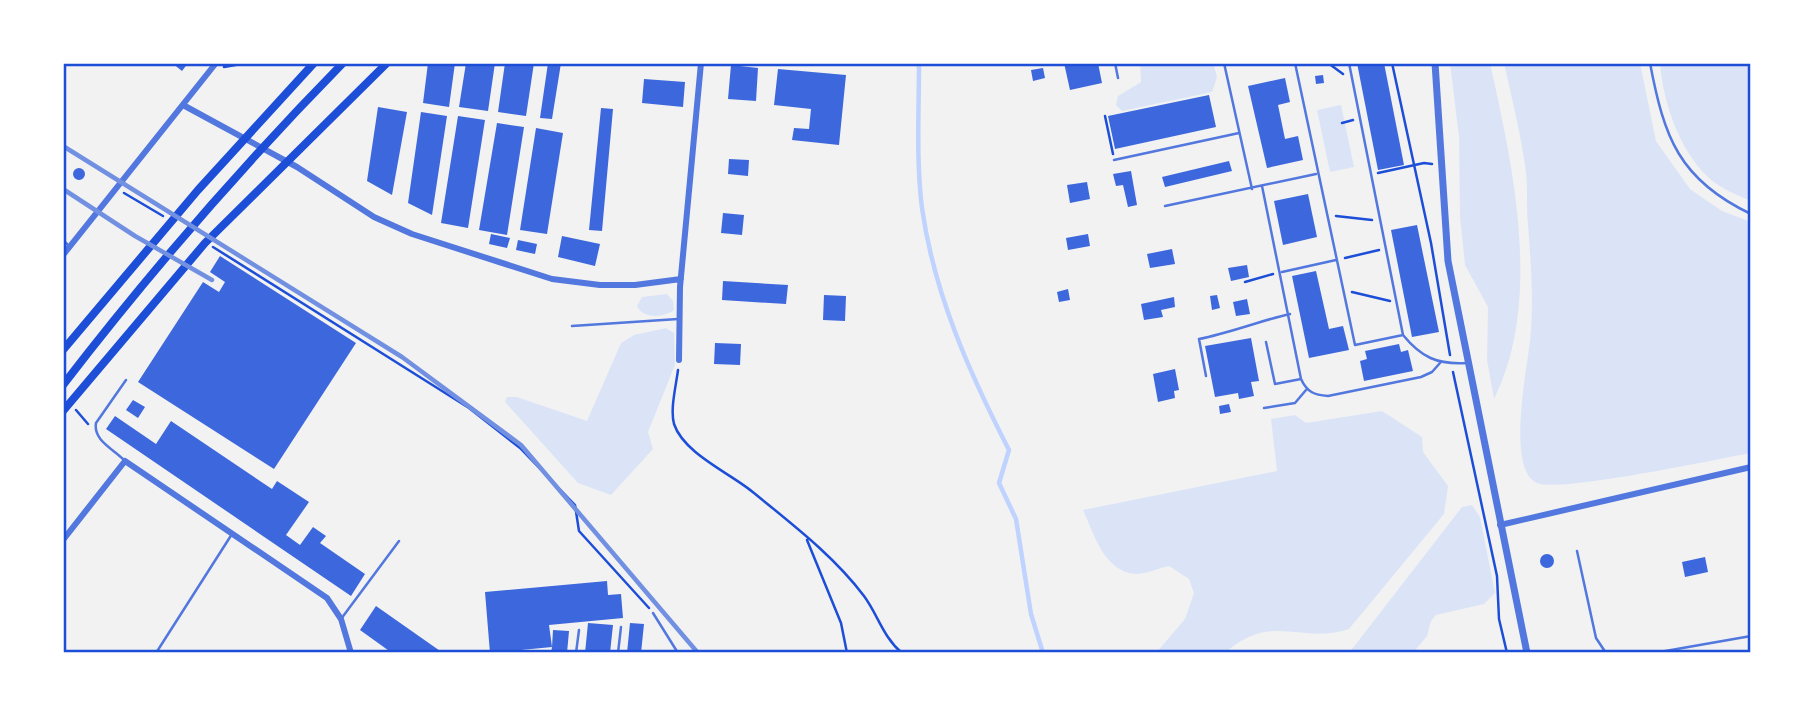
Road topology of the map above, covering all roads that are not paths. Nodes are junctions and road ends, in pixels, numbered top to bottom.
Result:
1 (314, 63) edge
2 (343, 63) edge
3 (387, 63) edge
4 (701, 63) edge
5 (1115, 63) edge
6 (1224, 63) edge
7 (1294, 63) edge
8 (1349, 63) edge
9 (1435, 63) edge
10 (1650, 63) edge
11 (218, 65) edge
12 (1118, 78) dead end
13 (183, 105) junction
14 (1238, 133) junction
15 (1114, 160) road end
16 (1317, 174) junction
17 (1262, 186) junction
18 (1252, 189) junction
19 (1165, 206) dead end
20 (1751, 214) edge
21 (63, 240) edge
22 (70, 247) junction
23 (63, 255) edge
24 (1336, 260) junction
25 (1282, 272) junction
26 (681, 279) junction
27 (1290, 314) junction
28 (681, 318) junction
29 (572, 327) dead end
30 (1403, 335) junction
31 (1266, 342) dead end
32 (63, 350) edge
33 (679, 360) road end
34 (1440, 363) junction
35 (1466, 363) junction
36 (1206, 376) dead end
37 (1301, 379) junction
38 (126, 380) dead end
39 (63, 385) edge
40 (1306, 390) junction
41 (1264, 408) dead end
42 (63, 411) edge
43 (125, 461) junction
44 (1751, 467) edge
45 (1500, 525) junction
46 (232, 534) junction
47 (63, 540) edge
48 (399, 541) dead end
49 (1577, 551) dead end
50 (653, 613) road end
51 (341, 620) junction
52 (621, 627) dead end
53 (579, 630) dead end
54 (1751, 636) edge
55 (156, 653) edge
56 (351, 653) edge
57 (576, 653) edge
58 (618, 653) edge
59 (678, 653) edge
60 (1527, 653) edge
61 (1606, 653) edge
62 (1654, 653) edge

1 - 32 main road
2 - 39 main road
3 - 42 main road
4 - 26 street
5 - 12 lane
6 - 14 lane
7 - 16 lane
8 - 30 lane
9 - 35 street
10 - 20 lane
11 - 13 street
13 - 22 street
13 - 26 street
14 - 15 lane
14 - 18 lane
16 - 17 lane
16 - 24 lane
17 - 18 lane
17 - 25 lane
18 - 19 lane
21 - 22 lane
22 - 23 street
24 - 25 lane
24 - 30 lane
25 - 27 lane
26 - 28 street
27 - 36 lane
27 - 37 lane
28 - 29 lane
28 - 33 street
30 - 34 lane
31 - 37 lane
34 - 35 lane
34 - 40 lane
35 - 45 street
37 - 40 lane
38 - 43 lane
40 - 41 lane
43 - 46 street
43 - 47 street
44 - 45 street
45 - 60 street
46 - 51 street
46 - 55 lane
48 - 51 lane
49 - 61 lane
50 - 59 lane
51 - 56 street
52 - 58 lane
53 - 57 lane
54 - 62 lane

